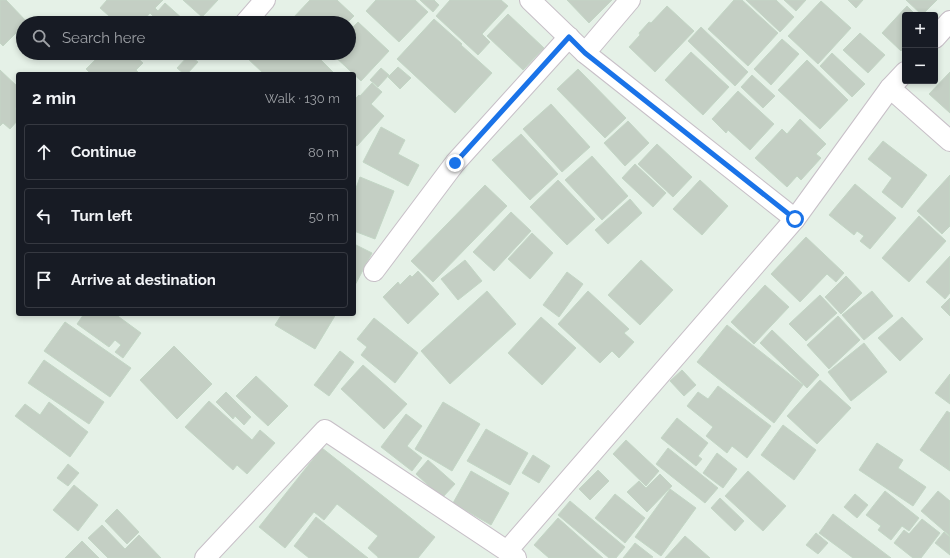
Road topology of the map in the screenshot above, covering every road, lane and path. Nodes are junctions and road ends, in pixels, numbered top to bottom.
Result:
1 (265, 0) edge
2 (530, 0) edge
3 (630, 0) edge
4 (251, 16) edge
5 (950, 21) edge
6 (938, 35) edge
7 (569, 37) junction
8 (585, 53) junction
9 (902, 75) edge
10 (890, 88) junction
11 (950, 141) edge
12 (795, 219) junction
13 (374, 271) dead end
14 (511, 555) edge
15 (205, 558) edge

1 - 4 street
2 - 7 street
3 - 8 street
5 - 6 street
7 - 8 street
7 - 13 street
8 - 12 street
9 - 10 street
10 - 11 street
10 - 12 street
12 - 14 street
14 - 15 street

